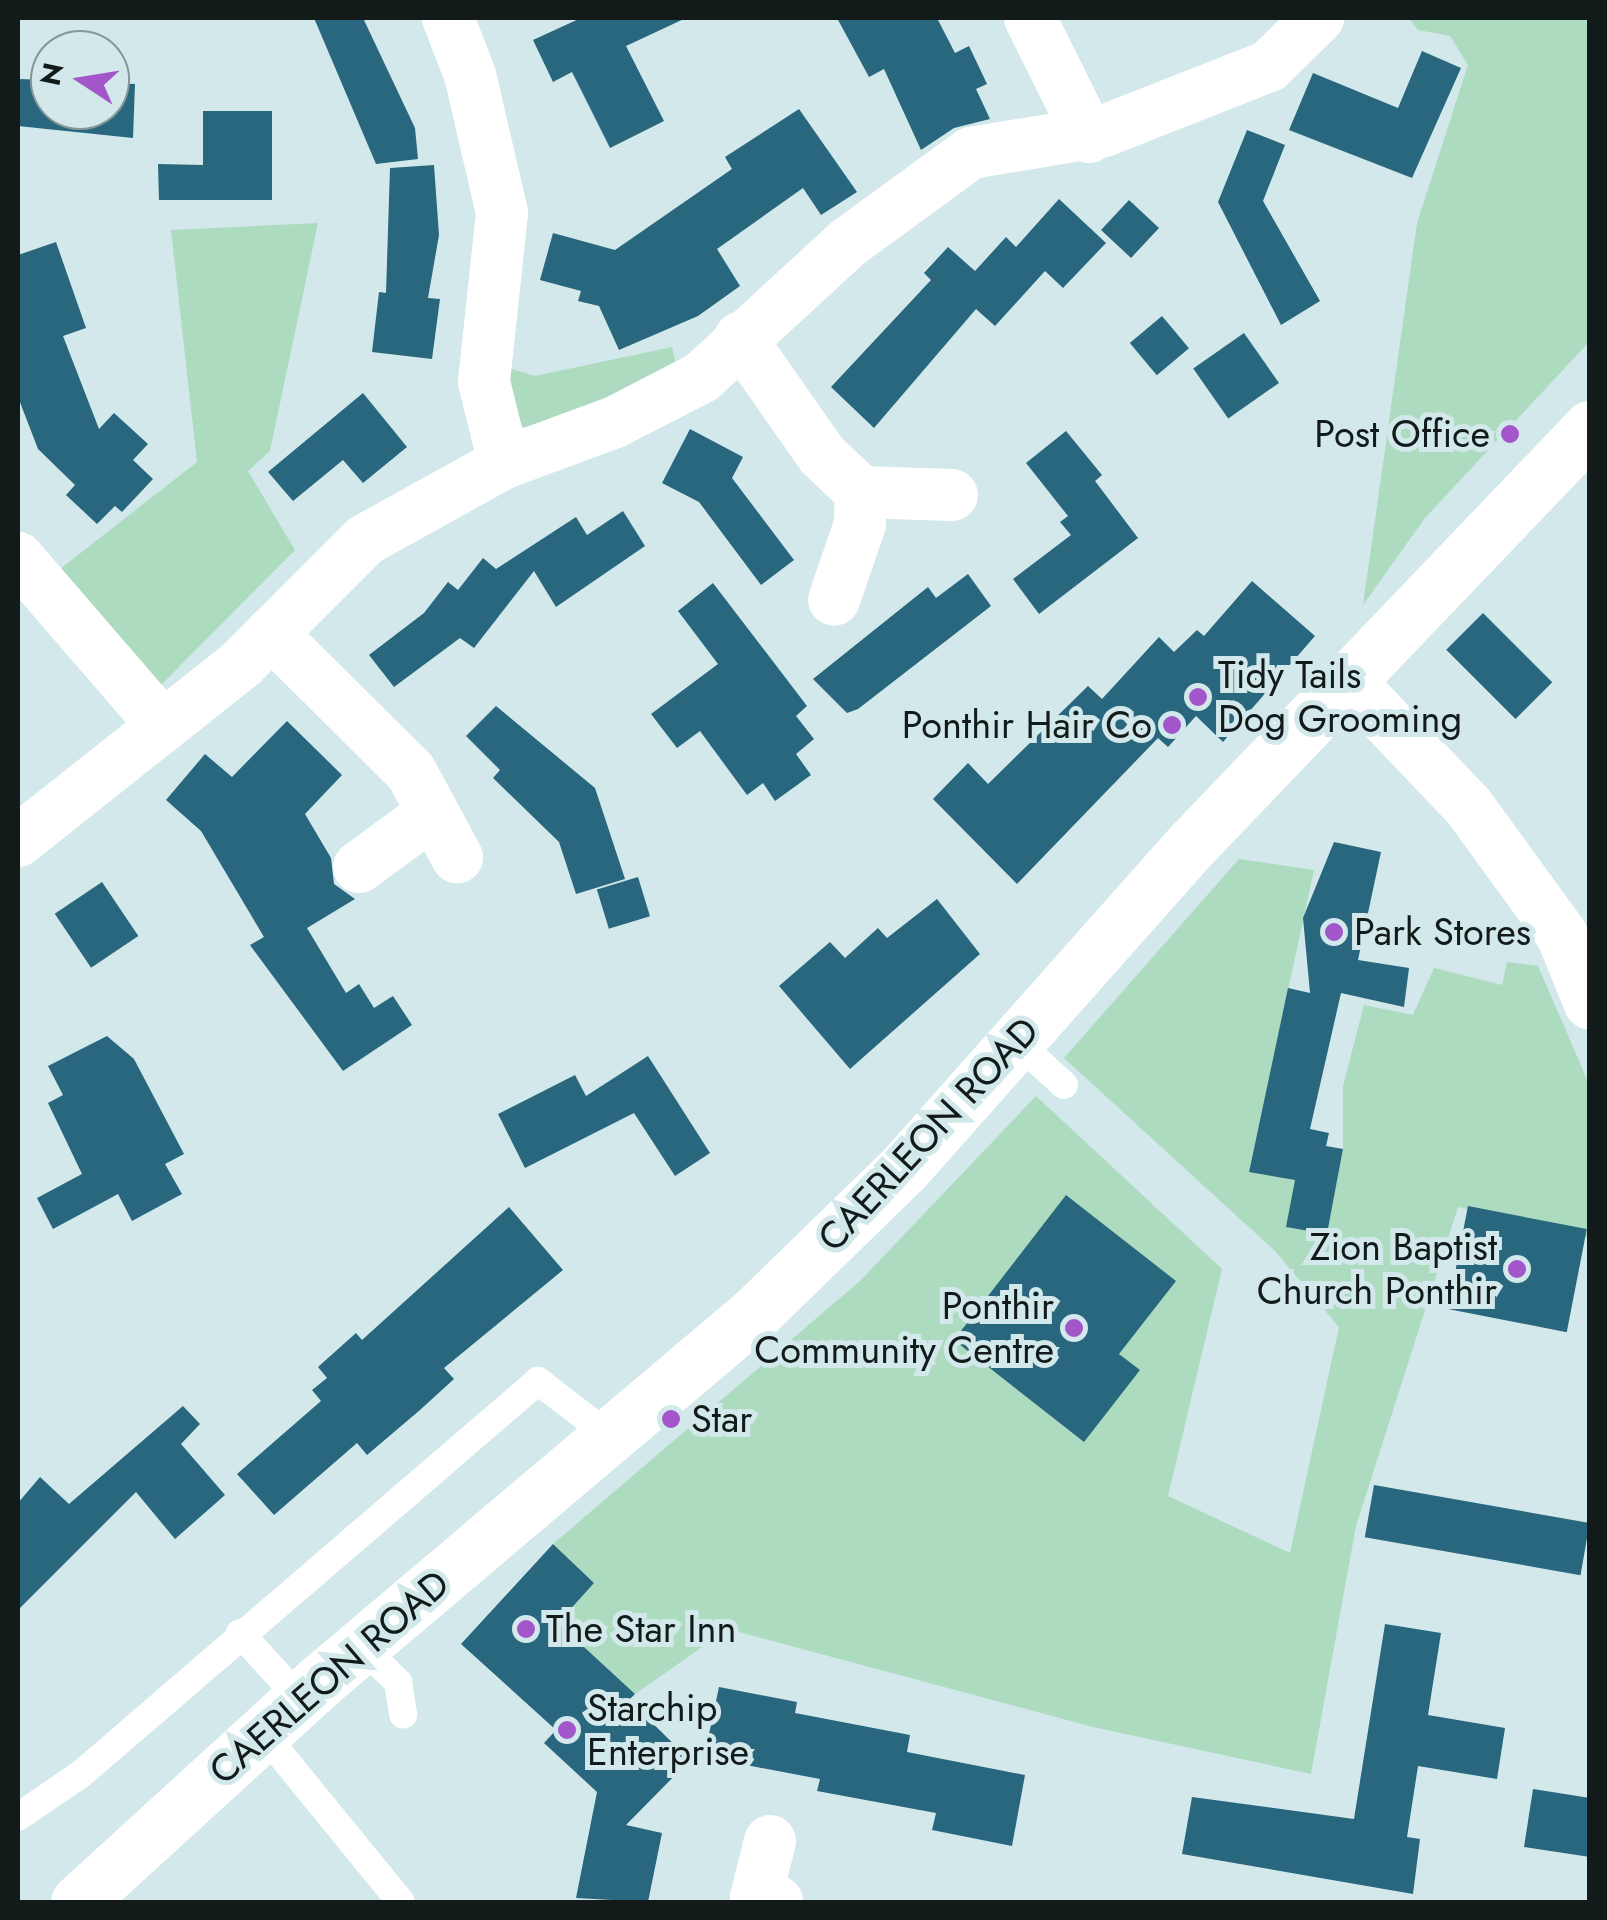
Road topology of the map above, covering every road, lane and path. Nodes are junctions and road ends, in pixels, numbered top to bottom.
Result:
1 (451, 18) edge
2 (1030, 18) edge
3 (1318, 18) edge
4 (1089, 137) junction
5 (740, 338) junction
6 (1590, 428) edge
7 (504, 463) junction
8 (861, 492) junction
9 (952, 495) dead end
10 (18, 558) edge
11 (834, 600) dead end
12 (270, 633) junction
13 (1350, 682) junction
14 (163, 726) junction
15 (18, 841) edge
16 (358, 867) dead end
17 (1590, 1004) edge
18 (1016, 1041) junction
19 (1064, 1086) dead end
20 (611, 1438) junction
21 (240, 1633) junction
22 (361, 1646) junction
23 (402, 1715) dead end
24 (282, 1716) junction
25 (18, 1817) edge
26 (770, 1842) dead end
27 (78, 1902) edge
28 (401, 1902) edge
29 (776, 1902) edge

1 - 7 street
2 - 4 street
3 - 4 street
4 - 5 street
5 - 7 street
5 - 8 street
6 - 13 main road, CAERLEON ROAD
7 - 12 street
8 - 9 street
8 - 11 street
10 - 14 street
12 - 14 street
12 - 16 street
13 - 17 street
13 - 18 main road, CAERLEON ROAD
14 - 15 street
18 - 19 lane
18 - 20 main road, CAERLEON ROAD
20 - 21 lane
20 - 22 main road, CAERLEON ROAD
21 - 24 lane
21 - 25 lane
22 - 23 lane
22 - 24 main road, CAERLEON ROAD
24 - 27 main road, CAERLEON ROAD
24 - 28 lane
26 - 29 street

